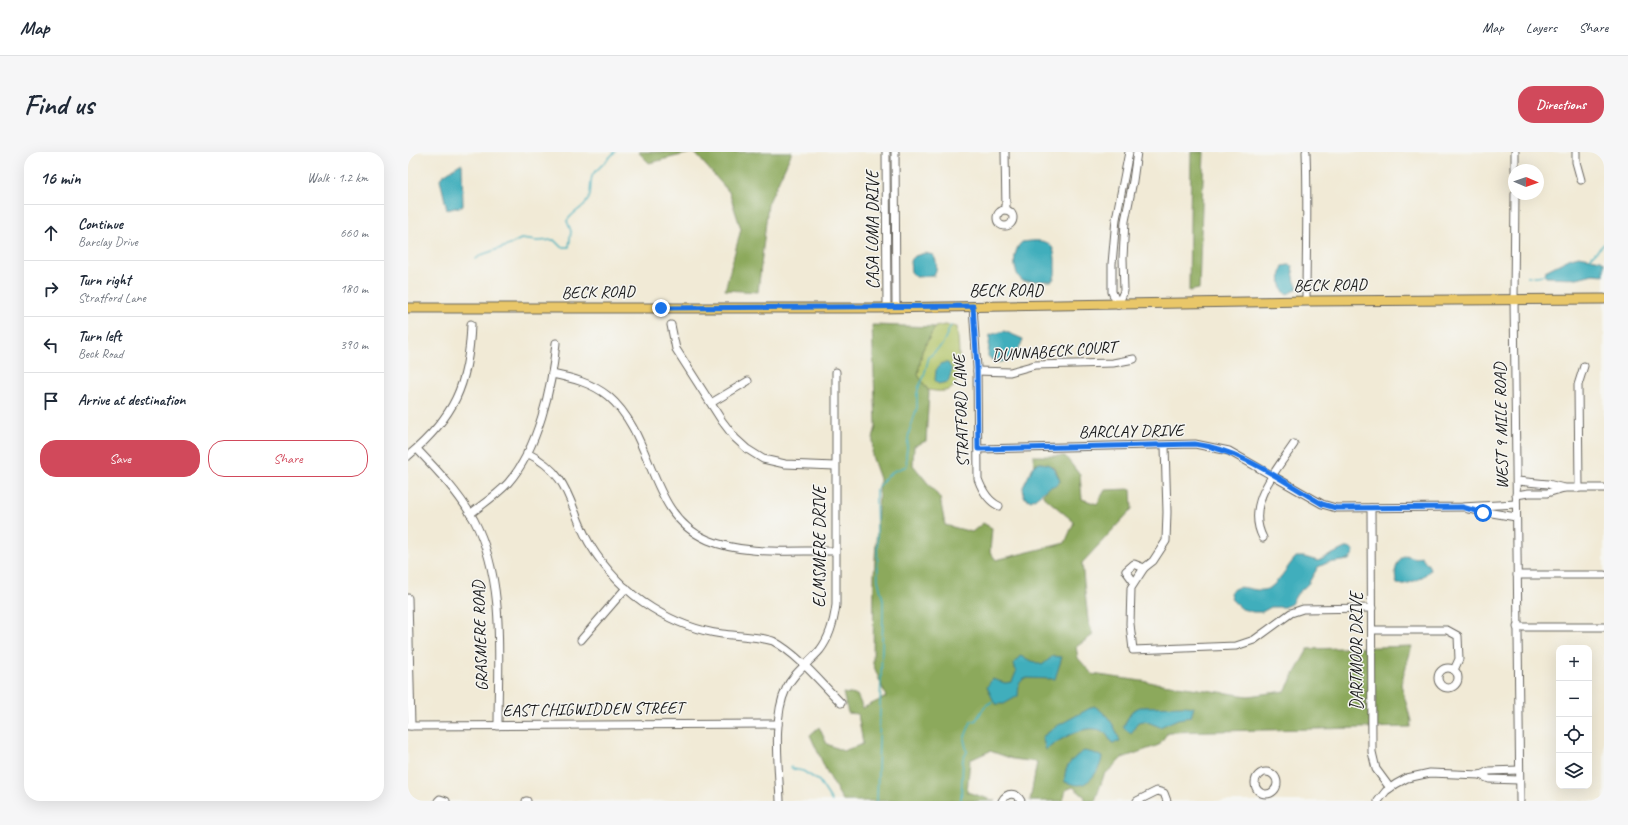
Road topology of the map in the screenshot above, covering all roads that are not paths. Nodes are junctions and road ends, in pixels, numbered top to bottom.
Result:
1 (886, 152) edge
2 (895, 152) edge
3 (1005, 152) edge
4 (1129, 152) edge
5 (1136, 152) edge
6 (1306, 152) edge
7 (1515, 152) edge
8 (1576, 152) edge
9 (1515, 164) edge
10 (1581, 180) dead end
11 (1515, 200) edge
12 (1006, 210) dead end
13 (1514, 299) junction
14 (1604, 299) edge
15 (1306, 301) junction
16 (1118, 305) junction
17 (973, 306) junction
18 (892, 307) junction
19 (408, 308) edge
20 (471, 324) dead end
21 (671, 325) dead end
22 (556, 343) dead end
23 (1134, 359) dead end
24 (1584, 366) dead end
25 (977, 371) junction
26 (836, 372) dead end
27 (552, 374) junction
28 (748, 381) dead end
29 (711, 403) junction
30 (1294, 444) dead end
31 (1166, 446) junction
32 (417, 449) junction
33 (978, 449) junction
34 (527, 454) junction
35 (408, 456) edge
36 (835, 466) junction
37 (1273, 475) junction
38 (1517, 481) junction
39 (1564, 488) junction
40 (1579, 488) junction
41 (1604, 488) edge
42 (1516, 495) junction
43 (1516, 504) junction
44 (999, 506) dead end
45 (1462, 507) junction
46 (1371, 508) junction
47 (470, 514) junction
48 (1516, 517) junction
49 (1263, 538) dead end
50 (835, 551) junction
51 (1144, 568) junction
52 (1517, 575) junction
53 (1604, 575) edge
54 (1134, 582) junction
55 (626, 588) junction
56 (408, 598) edge
57 (1372, 608) junction
58 (1517, 627) junction
59 (1604, 627) edge
60 (1372, 630) junction
61 (582, 640) dead end
62 (804, 666) junction
63 (1454, 670) dead end
64 (841, 703) dead end
65 (778, 724) junction
66 (409, 726) edge
67 (498, 726) junction
68 (1519, 770) junction
69 (1480, 774) junction
70 (1519, 780) junction
71 (1390, 788) junction
72 (438, 801) edge
73 (446, 801) edge
74 (780, 801) edge
75 (1002, 801) edge
76 (1021, 801) edge
77 (1137, 801) edge
78 (1168, 801) edge
79 (1378, 801) edge
80 (1520, 801) edge

1 - 18 street, CASA LOMA DRIVE
2 - 18 street, CASA LOMA DRIVE
3 - 12 street
4 - 16 street
5 - 16 street
6 - 15 street
7 - 9 street
8 - 10 street
11 - 13 street, WEST 9 MILE ROAD
13 - 14 main road, BECK ROAD
13 - 15 main road, BECK ROAD
13 - 38 street, WEST 9 MILE ROAD
15 - 16 main road, BECK ROAD
16 - 17 main road, BECK ROAD
17 - 18 main road, BECK ROAD
17 - 25 street, STRATFORD LANE
18 - 19 main road, BECK ROAD
20 - 32 street
21 - 29 street
22 - 27 street
23 - 25 street, DUNNABECK COURT
24 - 40 street
25 - 33 street, STRATFORD LANE
26 - 36 street, ELMSMERE DRIVE
27 - 34 street
27 - 50 street
28 - 29 street
29 - 36 street
30 - 37 street
31 - 33 street, BARCLAY DRIVE
31 - 37 street, BARCLAY DRIVE
31 - 51 street
32 - 35 street
32 - 47 street, GRASMERE ROAD
33 - 44 street, STRATFORD LANE
34 - 47 street
34 - 55 street
36 - 50 street, ELMSMERE DRIVE
37 - 46 street, BARCLAY DRIVE
37 - 49 street
38 - 39 street
38 - 42 street, WEST 9 MILE ROAD
39 - 40 street
39 - 42 street
40 - 41 street
42 - 43 street, WEST 9 MILE ROAD
43 - 45 street, BARCLAY DRIVE
43 - 48 street, WEST 9 MILE ROAD
45 - 46 street, BARCLAY DRIVE
45 - 48 street, BARCLAY DRIVE
46 - 57 street, DARTMOOR DRIVE
47 - 67 street, GRASMERE ROAD
48 - 52 street, WEST 9 MILE ROAD
50 - 62 street, ELMSMERE DRIVE
51 - 54 street
51 - 54 street
52 - 53 street
52 - 58 street, WEST 9 MILE ROAD
54 - 57 street
55 - 61 street
55 - 62 street
56 - 66 street
57 - 60 street, DARTMOOR DRIVE
58 - 59 street
58 - 68 street, WEST 9 MILE ROAD
60 - 63 street
60 - 71 street, DARTMOOR DRIVE
62 - 64 street
62 - 65 street, ELMSMERE DRIVE
65 - 67 street, EAST CHIGWIDDEN STREET
65 - 74 street, ELMSMERE DRIVE
66 - 67 street, EAST CHIGWIDDEN STREET
68 - 69 street
68 - 70 street, WEST 9 MILE ROAD
69 - 70 street
69 - 71 street
70 - 80 street, WEST 9 MILE ROAD
71 - 79 street
72 - 73 street
75 - 76 street
77 - 78 street

